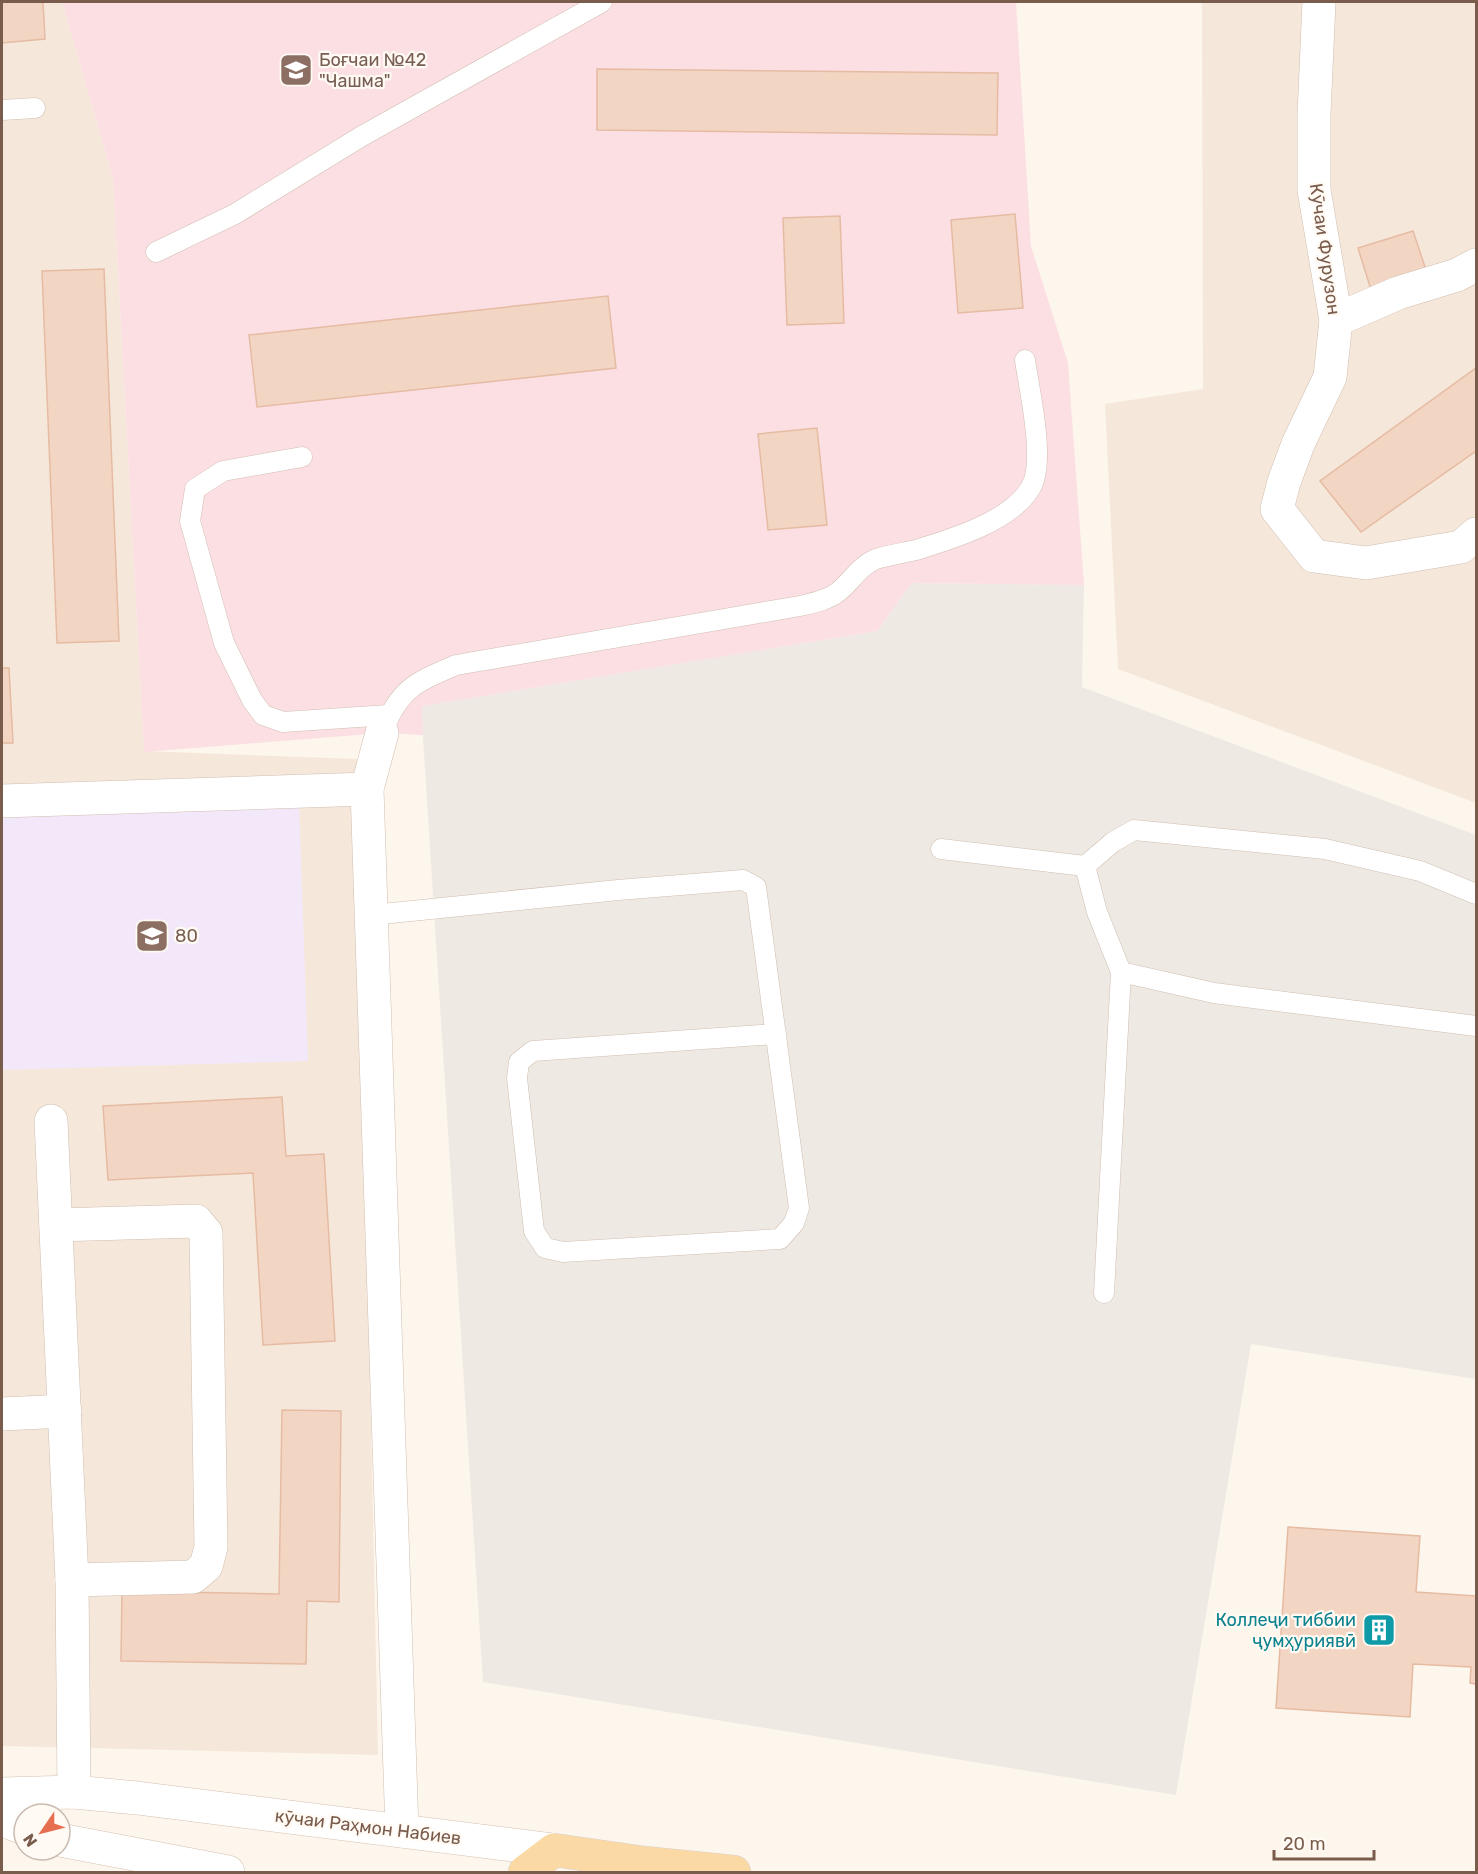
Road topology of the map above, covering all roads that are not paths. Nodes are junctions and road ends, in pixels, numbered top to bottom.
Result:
1 (602, 2) edge
2 (1319, 2) edge
3 (35, 108) dead end
4 (2, 110) edge
5 (156, 252) dead end
6 (1476, 265) edge
7 (1336, 320) junction
8 (1025, 360) dead end
9 (302, 457) dead end
10 (1476, 534) edge
11 (386, 724) junction
12 (367, 789) junction
13 (2, 801) edge
14 (941, 849) dead end
15 (1085, 866) junction
16 (1476, 894) edge
17 (372, 915) junction
18 (1121, 972) junction
19 (1476, 1026) edge
20 (776, 1034) junction
21 (51, 1121) dead end
22 (56, 1226) junction
23 (1104, 1293) dead end
24 (65, 1412) junction
25 (2, 1414) edge
26 (72, 1580) junction
27 (74, 1792) junction
28 (2, 1794) edge
29 (402, 1831) junction
30 (72, 1843) edge
31 (554, 1850) junction
32 (186, 1868) edge
33 (646, 1868) edge
34 (228, 1872) edge
35 (525, 1872) edge
36 (734, 1872) edge

1 - 5 lane
2 - 7 street, Кӯчаи Фурузон
3 - 4 lane
6 - 7 street
7 - 10 street, Кӯчаи Фурузон
8 - 11 lane
9 - 11 lane
11 - 12 street
12 - 13 street
12 - 17 street
14 - 15 lane
15 - 16 lane
15 - 18 lane
17 - 20 lane
17 - 29 street
18 - 19 lane
18 - 23 lane
20 - 20 lane
21 - 22 street
22 - 24 street
22 - 26 street
24 - 25 street
24 - 26 street
26 - 27 street
27 - 28 street, кӯчаи Раҳмон Набиев
27 - 29 street, кӯчаи Раҳмон Набиев
29 - 31 street, кӯчаи Раҳмон Набиев
30 - 32 street
31 - 33 main road, кӯчаи Раҳмон Набиев
31 - 35 main road
32 - 34 street
33 - 36 main road, кӯчаи Раҳмон Набиев

